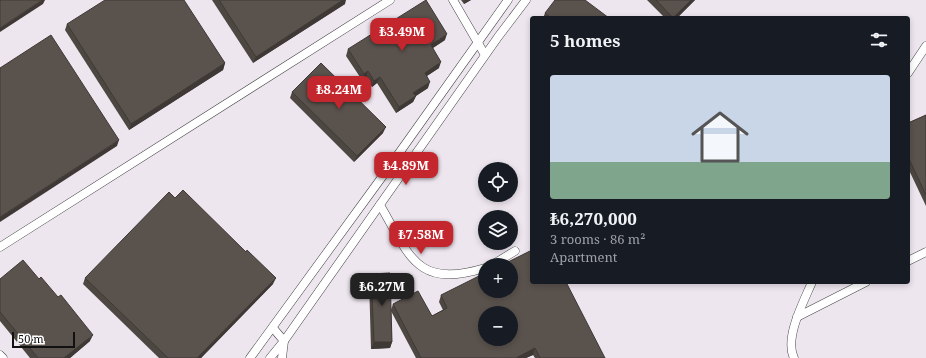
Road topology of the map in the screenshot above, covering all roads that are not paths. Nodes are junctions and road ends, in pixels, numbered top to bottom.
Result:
1 (390, 0) edge
2 (453, 0) edge
3 (508, 0) edge
4 (526, 0) edge
5 (476, 42) junction
6 (926, 46) edge
7 (485, 55) junction
8 (910, 70) edge
9 (380, 206) junction
10 (0, 247) edge
11 (515, 251) dead end
12 (926, 252) edge
13 (504, 258) edge
14 (910, 260) edge
15 (478, 269) edge
16 (811, 284) edge
17 (862, 284) edge
18 (797, 317) junction
19 (273, 328) junction
20 (284, 341) junction
21 (0, 355) edge
22 (3, 358) edge
23 (250, 358) edge
24 (270, 358) edge
25 (282, 358) edge
26 (794, 358) edge

1 - 10 street
2 - 5 street
3 - 5 street
4 - 7 street
5 - 7 street
5 - 19 street
6 - 8 street
7 - 9 street
9 - 15 street
9 - 20 street
11 - 13 street
12 - 14 street
16 - 18 street
17 - 18 street
18 - 26 street
19 - 20 street
19 - 23 street
20 - 24 street
20 - 25 street
21 - 22 street

